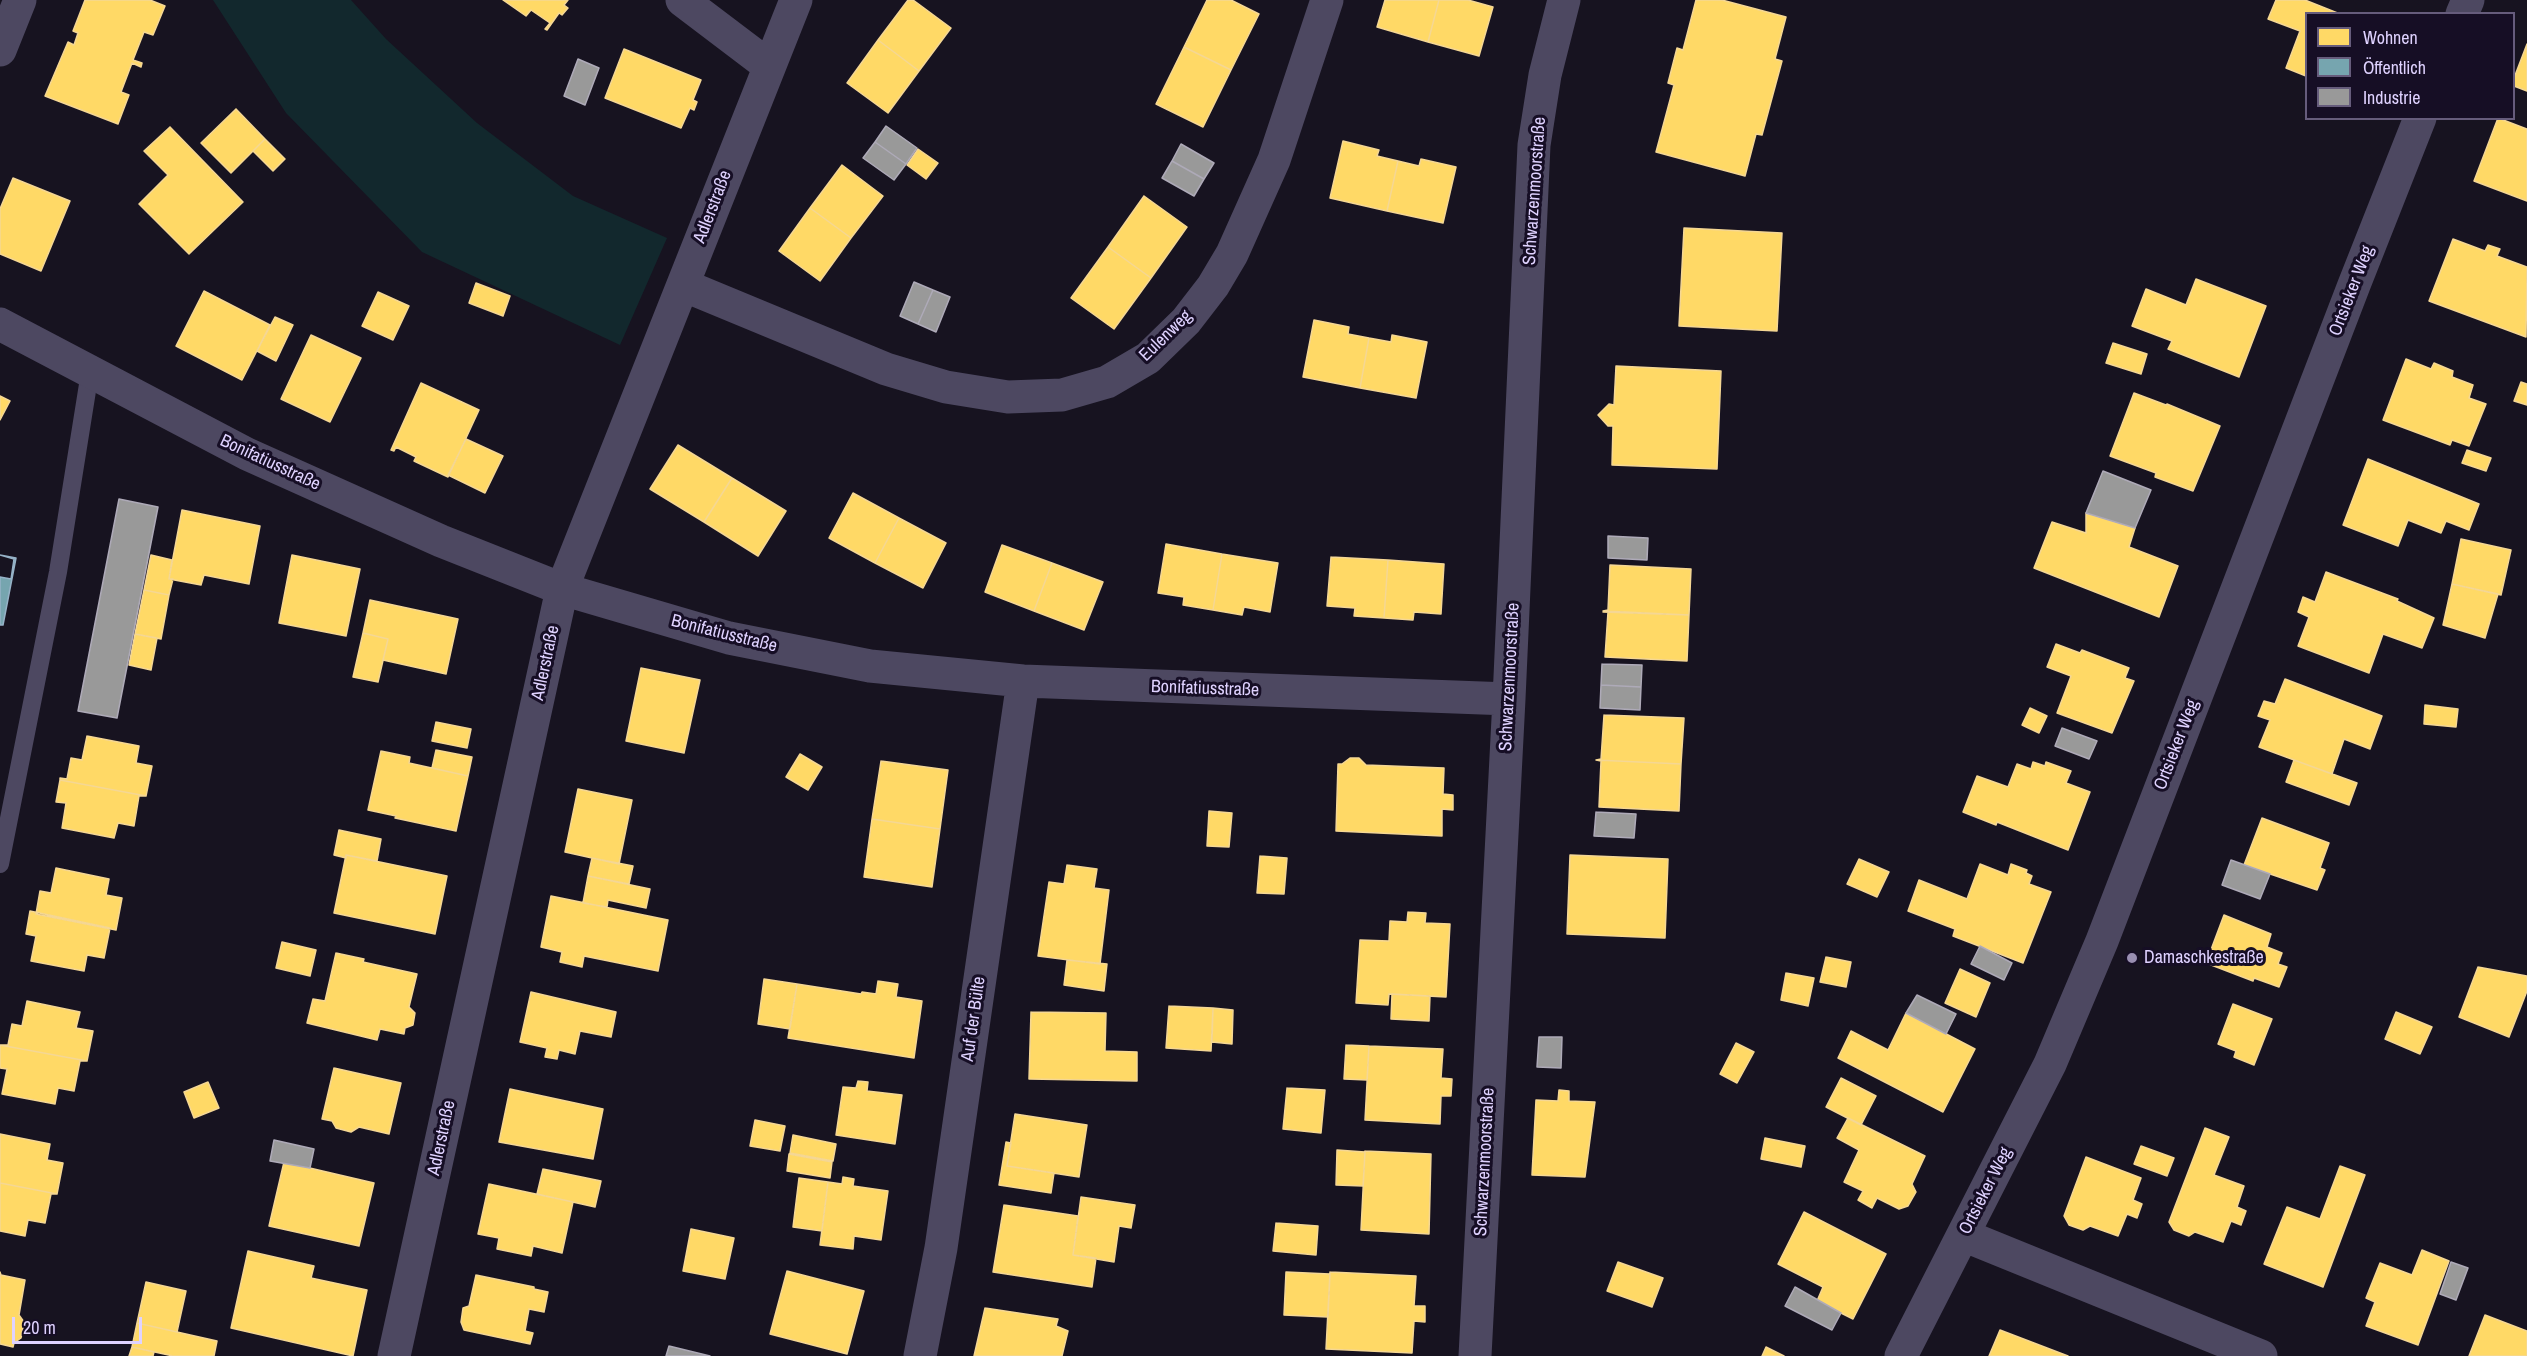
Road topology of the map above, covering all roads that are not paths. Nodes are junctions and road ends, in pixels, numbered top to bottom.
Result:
1 (20, 0) edge
2 (682, 0) edge
3 (796, 0) edge
4 (1327, 0) edge
5 (1564, 0) edge
6 (0, 50) edge
7 (768, 66) junction
8 (2419, 120) edge
9 (683, 285) junction
10 (0, 324) edge
11 (90, 372) junction
12 (562, 589) junction
13 (1023, 681) junction
14 (1509, 699) junction
15 (0, 864) edge
16 (1963, 1235) junction
17 (394, 1356) edge
18 (920, 1356) edge
19 (1475, 1356) edge
20 (1901, 1356) edge
21 (2261, 1356) edge

1 - 6 street
2 - 7 street
3 - 7 street, Adlerstraße
4 - 9 street, Eulenweg
5 - 14 street, Schwarzenmoorstraße
7 - 9 street, Adlerstraße
8 - 16 street, Ortsieker Weg
9 - 12 street, Adlerstraße
10 - 11 street, Bonifatiusstraße
11 - 12 street, Bonifatiusstraße
11 - 15 lane
12 - 13 street, Bonifatiusstraße
12 - 17 street, Adlerstraße
13 - 14 street, Bonifatiusstraße
13 - 18 street, Auf der Bülte
14 - 19 street, Schwarzenmoorstraße
16 - 20 street, Ortsieker Weg
16 - 21 street

